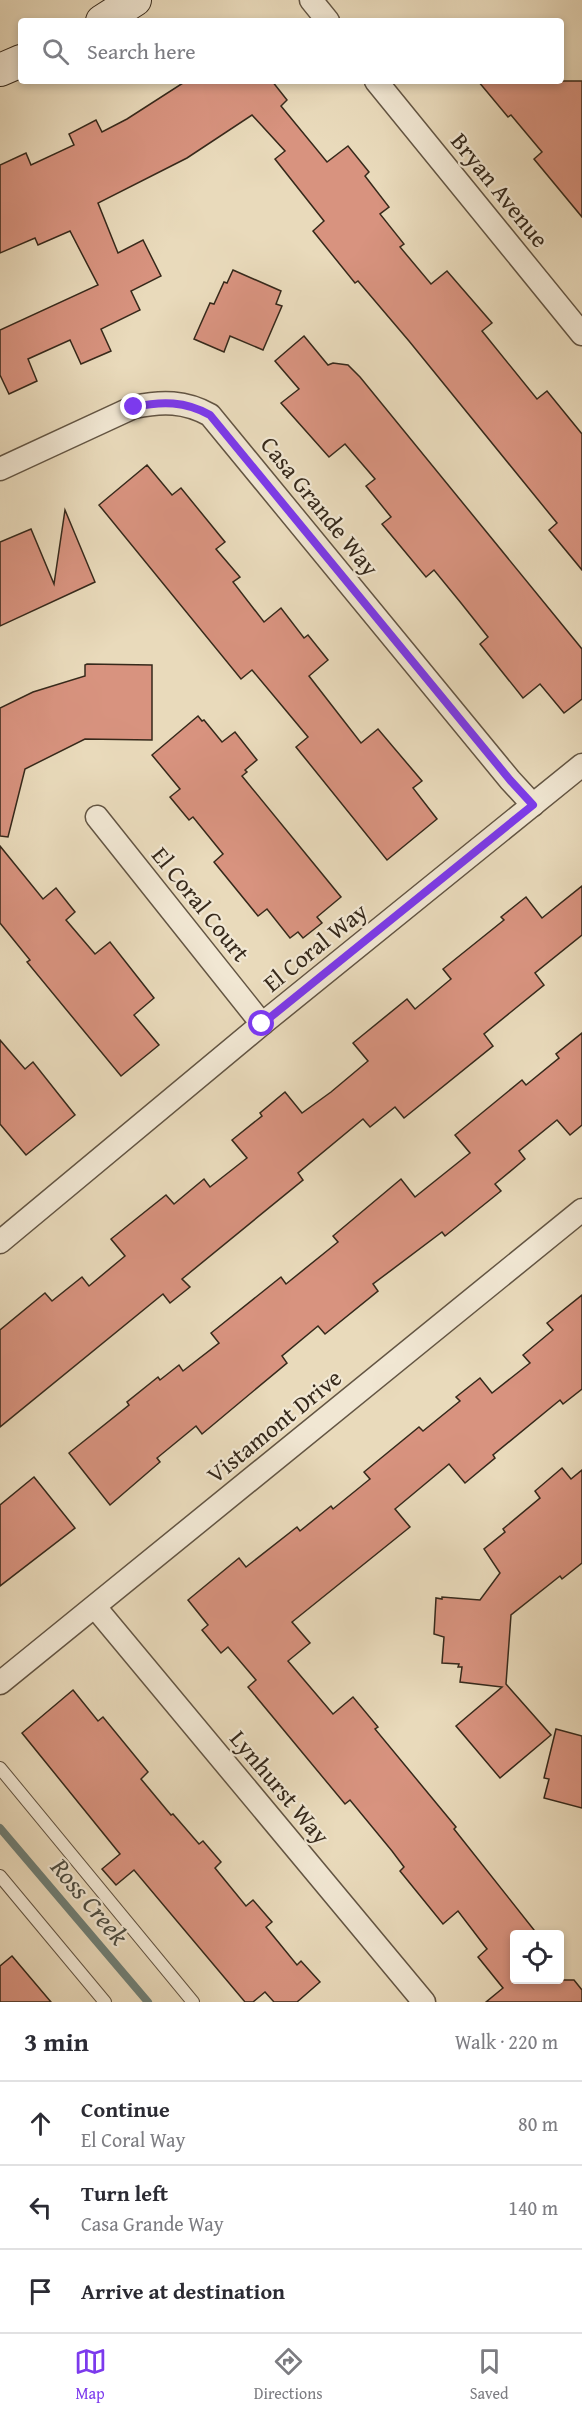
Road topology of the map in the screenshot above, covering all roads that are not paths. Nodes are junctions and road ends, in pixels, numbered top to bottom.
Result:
1 (135, 0) edge
2 (311, 0) edge
3 (107, 18) edge
4 (326, 18) edge
5 (18, 62) edge
6 (0, 70) edge
7 (378, 84) edge
8 (582, 334) edge
9 (0, 469) edge
10 (582, 765) edge
11 (533, 805) junction
12 (97, 817) dead end
13 (262, 1024) junction
14 (582, 1210) edge
15 (0, 1242) edge
16 (95, 1607) junction
17 (0, 1683) edge
18 (0, 1768) edge
19 (0, 1876) edge
20 (105, 2002) edge
21 (193, 2002) edge
22 (424, 2002) edge

1 - 3 street
2 - 4 street
5 - 6 street
7 - 8 street, Bryan Avenue
9 - 11 street, Casa Grande Way
10 - 11 street, El Coral Way
11 - 13 street, El Coral Way
12 - 13 street, El Coral Court
13 - 15 street, El Coral Way
14 - 16 street, Vistamont Drive
16 - 17 street, Vistamont Drive
16 - 22 street, Lynhurst Way
18 - 21 lane
19 - 20 lane

